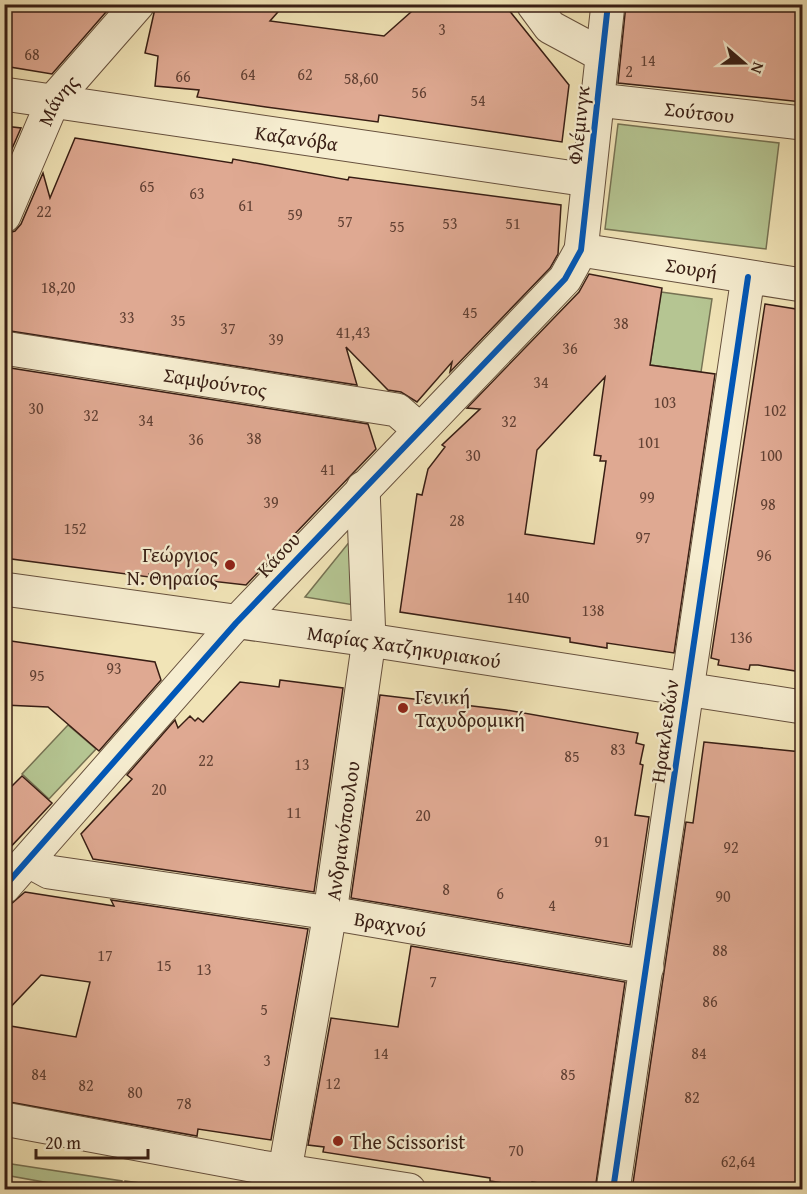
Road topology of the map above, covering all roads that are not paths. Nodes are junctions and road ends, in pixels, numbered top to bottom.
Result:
1 (138, 4) edge
2 (533, 4) edge
3 (608, 4) edge
4 (602, 55) junction
5 (4, 94) edge
6 (598, 100) junction
7 (53, 101) junction
8 (802, 123) edge
9 (588, 180) junction
10 (4, 216) edge
11 (581, 250) junction
12 (748, 277) junction
13 (802, 285) edge
14 (4, 348) edge
15 (420, 430) junction
16 (363, 488) junction
17 (4, 589) edge
18 (236, 623) junction
19 (369, 640) junction
20 (686, 689) junction
21 (802, 706) edge
22 (29, 861) junction
23 (4, 886) edge
24 (330, 913) junction
25 (647, 967) junction
26 (4, 1119) edge
27 (285, 1170) junction
28 (409, 1190) edge
29 (613, 1190) edge

1 - 7 street, Μάνης
2 - 4 street
3 - 4 street, Φλέμινγκ
4 - 6 street, Φλέμινγκ
5 - 7 street, Καζανόβα
6 - 8 street, Σούτσου
6 - 9 street, Φλέμινγκ
7 - 9 street, Καζανόβα
7 - 10 street, Μάνης
9 - 11 street, Φλέμινγκ
11 - 12 street, Σουρή
11 - 15 street, Κάσου
12 - 13 street, Σουρή
12 - 20 street, Ηρακλειδών
14 - 15 street, Σαμψούντος
15 - 16 street, Κάσου
16 - 18 street, Κάσου
16 - 19 street, Ανδριανόπουλου
17 - 18 street, Μαρίας Χατζηκυριακού
18 - 19 street, Μαρίας Χατζηκυριακού
18 - 22 street, Κάσου
19 - 20 street, Μαρίας Χατζηκυριακού
19 - 24 street, Ανδριανόπουλου
20 - 21 street, Μαρίας Χατζηκυριακού
20 - 25 street, Ηρακλειδών
22 - 23 street, Κάσου
22 - 24 street, Βραχνού
24 - 25 street, Βραχνού
24 - 27 street, Ανδριανόπουλου
25 - 29 street, Ηρακλειδών
26 - 27 street
27 - 28 street

